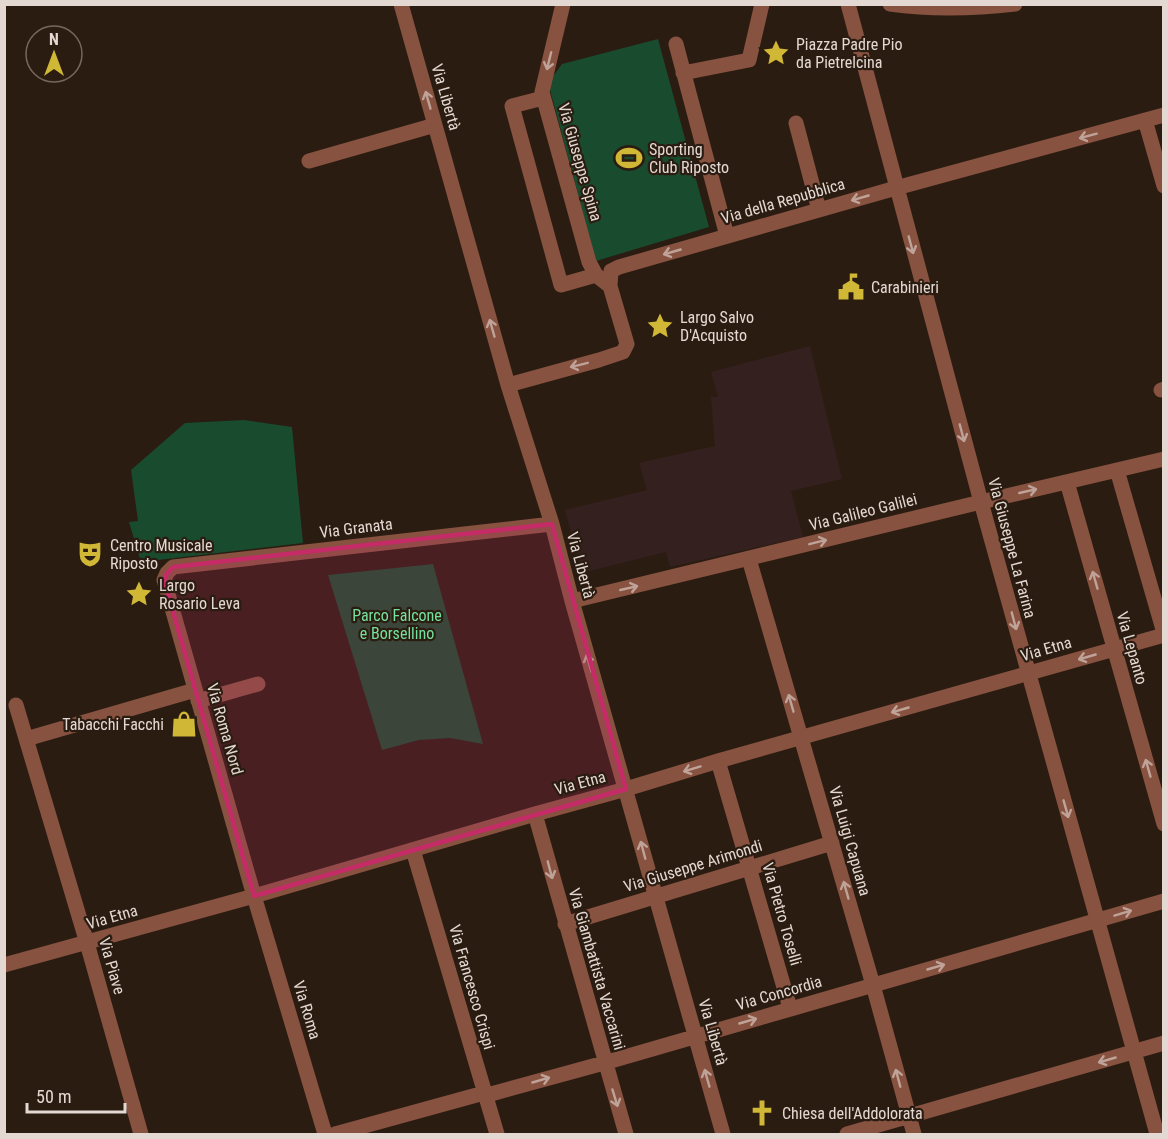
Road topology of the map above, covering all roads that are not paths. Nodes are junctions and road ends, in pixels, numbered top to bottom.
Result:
1 (401, 4) edge
2 (563, 4) edge
3 (762, 4) edge
4 (848, 4) edge
5 (890, 4) edge
6 (1015, 4) edge
7 (676, 44) dead end
8 (683, 73) junction
9 (543, 98) junction
10 (1164, 115) edge
11 (1145, 120) junction
12 (796, 123) dead end
13 (435, 125) junction
14 (309, 161) dead end
15 (1164, 186) edge
16 (896, 188) junction
17 (819, 210) junction
18 (727, 236) junction
19 (596, 275) junction
20 (610, 286) junction
21 (508, 385) junction
22 (1164, 459) edge
23 (1118, 470) junction
24 (1067, 482) junction
25 (981, 502) junction
26 (552, 524) junction
27 (749, 559) junction
28 (167, 573) joint
29 (572, 601) junction
30 (1164, 634) edge
31 (1114, 649) junction
32 (1028, 673) junction
33 (258, 684) dead end
34 (197, 695) junction
35 (16, 705) dead end
36 (801, 738) junction
37 (26, 739) junction
38 (718, 762) junction
39 (626, 789) junction
40 (535, 814) junction
41 (1164, 824) edge
42 (832, 843) junction
43 (412, 850) junction
44 (749, 868) junction
45 (254, 896) junction
46 (655, 896) junction
47 (1164, 901) edge
48 (1098, 921) junction
49 (565, 924) junction
50 (87, 943) junction
51 (4, 965) edge
52 (873, 985) junction
53 (790, 1008) junction
54 (695, 1036) junction
55 (1164, 1043) edge
56 (1134, 1052) junction
57 (604, 1063) junction
58 (484, 1094) junction
59 (909, 1117) junction
60 (141, 1134) edge
61 (325, 1134) edge
62 (335, 1134) edge
63 (497, 1134) edge
64 (626, 1134) edge
65 (723, 1134) edge
66 (847, 1134) edge
67 (914, 1134) edge
68 (1157, 1134) edge

13 -> 1 street, Via Libertà
2 -> 9 street, Via Giuseppe Spina
3 - 8 street
4 - 16 street, Via Giuseppe La Farina
5 - 6 street
7 - 8 street
8 - 18 street
9 - 19 street, Via Giuseppe Spina
9 - 19 street
10 - 11 street, Via della Repubblica
11 - 15 street
11 -> 16 street, Via della Repubblica
12 - 17 street
13 - 14 street
21 -> 13 street, Via Libertà
16 -> 17 street, Via della Repubblica
16 -> 25 street, Via Giuseppe La Farina
17 - 18 street, Via della Repubblica
18 -> 20 street, Via della Repubblica
19 - 20 street
20 -> 21 street
21 - 26 street, Via Libertà
22 - 23 street, Via Galileo Galilei
23 - 24 street, Via Galileo Galilei
23 - 30 street
25 -> 24 street, Via Galileo Galilei
31 -> 24 street, Via Lepanto
27 -> 25 street, Via Galileo Galilei
25 -> 32 street, Via Giuseppe La Farina
26 - 28 street, Via Granata
26 - 29 street, Via Libertà
29 -> 27 street, Via Galileo Galilei
36 -> 27 street, Via Luigi Capuana
28 - 34 street, Via Roma Nord
39 -> 29 street, Via Libertà
30 - 31 street, Via Etna
31 -> 32 street, Via Etna
41 -> 31 street, Via Lepanto
32 -> 36 street, Via Etna
32 -> 48 street, Via Giuseppe La Farina
33 - 34 street
34 - 37 street
34 - 45 street, Via Roma Nord
35 - 37 street, Via Piave
36 - 38 street, Via Etna
36 - 42 street, Via Luigi Capuana
37 - 50 street, Via Piave
38 -> 39 street, Via Etna
38 - 44 street, Via Pietro Toselli
39 - 40 street, Via Etna
46 -> 39 street, Via Libertà
40 - 43 street, Via Etna
40 -> 49 street, Via Giambattista Vaccarini
42 - 44 street, Via Giuseppe Arimondi
52 -> 42 street, Via Luigi Capuana
43 - 45 street, Via Etna
43 - 58 street, Via Francesco Crispi
44 - 46 street, Via Giuseppe Arimondi
44 - 53 street, Via Pietro Toselli
45 - 50 street, Via Etna
45 - 61 street, Via Roma
46 - 49 street, Via Giuseppe Arimondi
46 - 54 street, Via Libertà
48 -> 47 street, Via Concordia
52 -> 48 street, Via Concordia
48 - 56 street, Via Giuseppe La Farina
49 - 57 street, Via Giambattista Vaccarini
50 - 51 street, Via Etna
50 - 60 street, Via Piave
52 - 53 street, Via Concordia
59 -> 52 street, Via Luigi Capuana
54 -> 53 street, Via Concordia
54 - 57 street, Via Concordia
65 -> 54 street, Via Libertà
55 - 56 street
56 -> 59 street
56 - 68 street, Via Giuseppe La Farina
58 -> 57 street, Via Concordia
57 -> 64 street, Via Giambattista Vaccarini
58 - 62 street, Via Concordia
58 - 63 street, Via Francesco Crispi
59 - 66 street
59 - 67 street, Via Luigi Capuana

